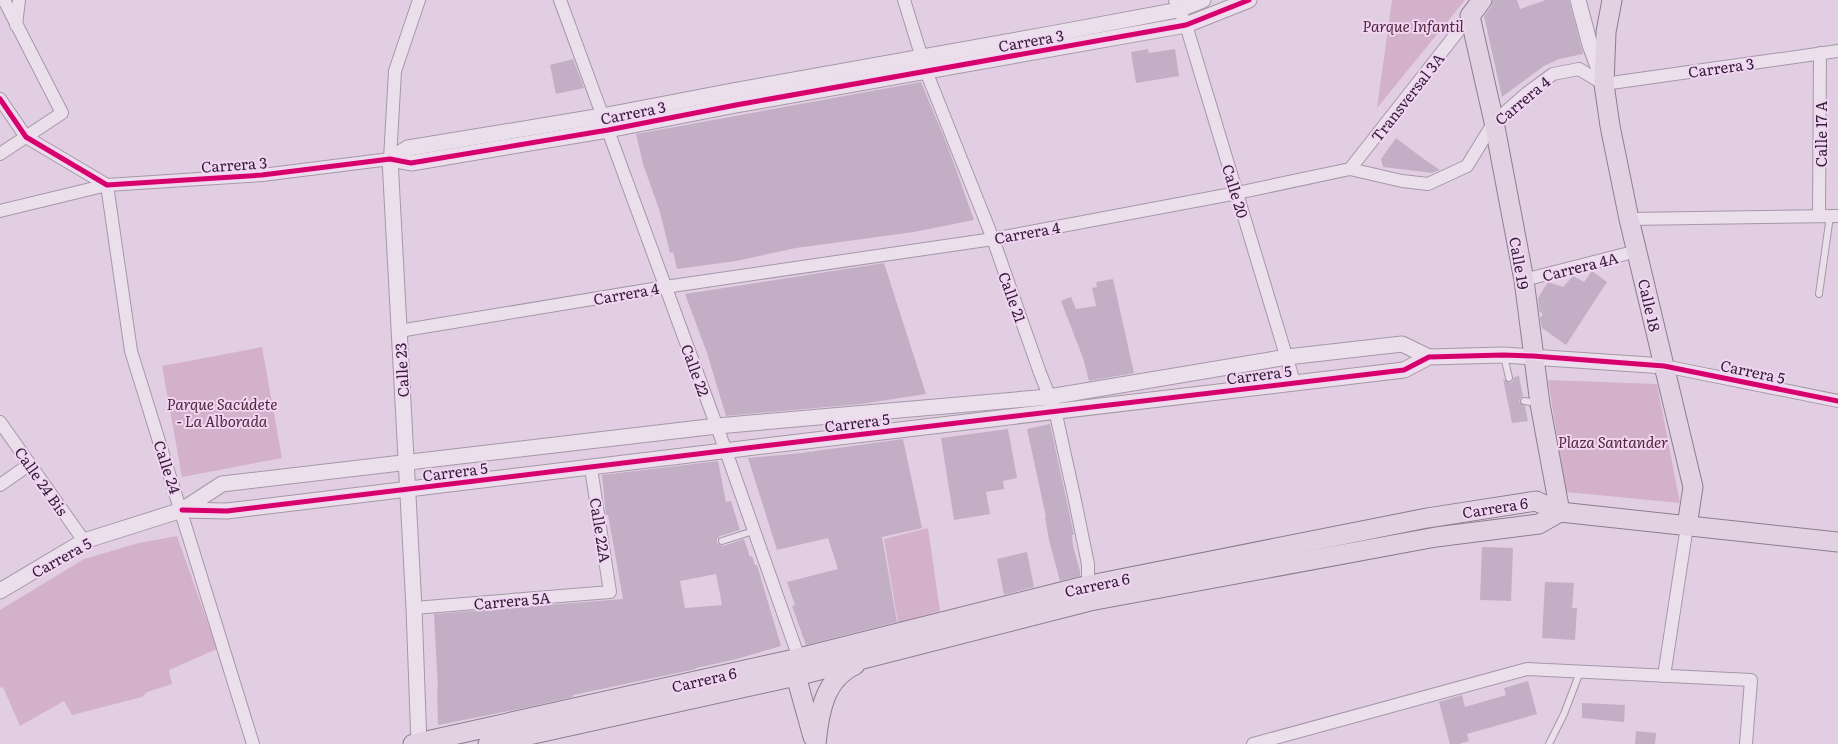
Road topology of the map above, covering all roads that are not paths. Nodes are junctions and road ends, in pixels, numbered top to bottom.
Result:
1 (4, 0) edge
2 (18, 0) edge
3 (419, 0) edge
4 (560, 0) edge
5 (904, 0) edge
6 (1203, 0) edge
7 (1249, 0) edge
8 (1482, 0) edge
9 (1578, 0) edge
10 (1612, 0) edge
11 (1177, 5) edge
12 (1470, 16) junction
13 (16, 25) junction
14 (1186, 25) junction
15 (1058, 40) junction
16 (1838, 51) edge
17 (1820, 53) junction
18 (924, 64) junction
19 (1604, 84) junction
20 (0, 99) edge
21 (1494, 122) junction
22 (605, 123) junction
23 (500, 131) junction
24 (26, 137) junction
25 (503, 147) junction
26 (0, 154) edge
27 (390, 159) junction
28 (1350, 169) junction
29 (107, 185) junction
30 (1237, 193) junction
31 (0, 211) edge
32 (1829, 215) edge
33 (1629, 219) junction
34 (993, 239) junction
35 (1637, 251) junction
36 (1524, 280) junction
37 (665, 286) junction
38 (1819, 294) dead end
39 (399, 331) junction
40 (1503, 354) junction
41 (1533, 356) junction
42 (1287, 357) junction
43 (1429, 357) junction
44 (1664, 366) junction
45 (1509, 378) dead end
46 (1294, 382) junction
47 (1838, 401) edge
48 (1052, 404) junction
49 (0, 422) edge
50 (717, 426) junction
51 (726, 451) junction
52 (406, 462) junction
53 (30, 464) junction
54 (591, 468) junction
55 (0, 484) edge
56 (407, 489) junction
57 (182, 510) junction
58 (1560, 512) junction
59 (1687, 526) junction
60 (747, 532) dead end
61 (84, 541) junction
62 (722, 541) dead end
63 (1838, 542) edge
64 (0, 592) edge
65 (610, 592) joint
66 (1087, 594) junction
67 (414, 608) junction
68 (872, 656) junction
69 (797, 667) junction
70 (1580, 672) junction
71 (1664, 676) junction
72 (498, 739) edge
73 (253, 744) edge
74 (417, 744) edge
75 (815, 744) edge
76 (1253, 744) edge
77 (1549, 744) edge
78 (1746, 744) edge

1 - 13 street
2 - 13 street
3 - 27 street, Calle 23
4 - 22 street, Calle 22
5 - 18 street, Calle 21
6 - 11 street, Carrera 3
7 - 14 street, Carrera 3
8 - 12 main road, Transversal 3A
9 - 19 street, Calle 18
10 - 19 main road, Calle 18
11 - 14 street, Calle 20
11 - 15 street, Carrera 3
12 - 21 main road, Calle 19
12 - 28 street, Transversal 3A
13 - 24 street
14 - 15 street, Carrera 3
14 - 30 street, Calle 20
15 - 18 street, Carrera 3
16 - 17 street, Carrera 3
17 - 19 street, Carrera 3
17 - 32 street, Calle 17 A
18 - 22 street, Carrera 3
18 - 34 street, Calle 21
19 - 21 street, Carrera 4
19 - 33 main road, Calle 18
20 - 24 street
21 - 28 street, Carrera 4
21 - 36 main road, Calle 19
22 - 23 street, Carrera 3
22 - 25 street, Carrera 3
22 - 37 street, Calle 22
23 - 25 street
23 - 27 street, Carrera 3
24 - 26 street
24 - 29 street
25 - 27 street, Carrera 3
27 - 29 street, Carrera 3
27 - 39 street, Calle 23
28 - 30 street, Carrera 4
29 - 31 street, Carrera 3
29 - 57 street, Calle 24
30 - 34 street, Carrera 4
30 - 42 street, Calle 20
32 - 33 street
32 - 38 lane
33 - 35 main road, Calle 18
34 - 37 street, Carrera 4
34 - 48 street, Calle 21
35 - 36 street, Carrera 4A
35 - 44 main road, Calle 18
36 - 41 main road, Calle 19
37 - 39 street, Carrera 4
37 - 50 street, Calle 22
39 - 52 street, Calle 23
40 - 41 street, Carrera 5
40 - 43 street, Carrera 5
40 - 45 lane
41 - 44 street, Carrera 5
41 - 58 main road, Calle 19
42 - 43 street, Carrera 5
42 - 46 street, Calle 20
42 - 48 street, Carrera 5
43 - 46 street, Carrera 5
44 - 47 street, Carrera 5
44 - 59 main road, Calle 18
46 - 48 street, Carrera 5
48 - 50 street, Carrera 5
48 - 51 street, Carrera 5
48 - 66 street, Calle 21
49 - 53 street, Calle 24 Bis
50 - 51 street, Calle 22
50 - 52 street, Carrera 5
51 - 54 street, Carrera 5
51 - 69 street, Calle 22
52 - 56 street, Calle 23
52 - 57 street, Carrera 5
53 - 55 street
53 - 61 street, Calle 24 Bis
54 - 56 street, Carrera 5
54 - 65 street, Calle 22A
56 - 57 street, Carrera 5
56 - 67 street, Calle 23
57 - 61 street, Carrera 5
57 - 73 street, Calle 24
58 - 59 main road
58 - 66 main road, Carrera 6
59 - 63 main road
59 - 71 street
60 - 62 lane
61 - 64 street, Carrera 5
65 - 67 street, Carrera 5A
66 - 68 main road, Carrera 6
66 - 69 main road, Carrera 6
67 - 74 street, Calle 23
68 - 69 main road, Carrera 6
68 - 75 main road
69 - 72 main road, Carrera 6
69 - 75 main road, Calle 22
70 - 71 street
70 - 76 street
70 - 77 lane
71 - 78 street
72 - 74 main road, Carrera 6

